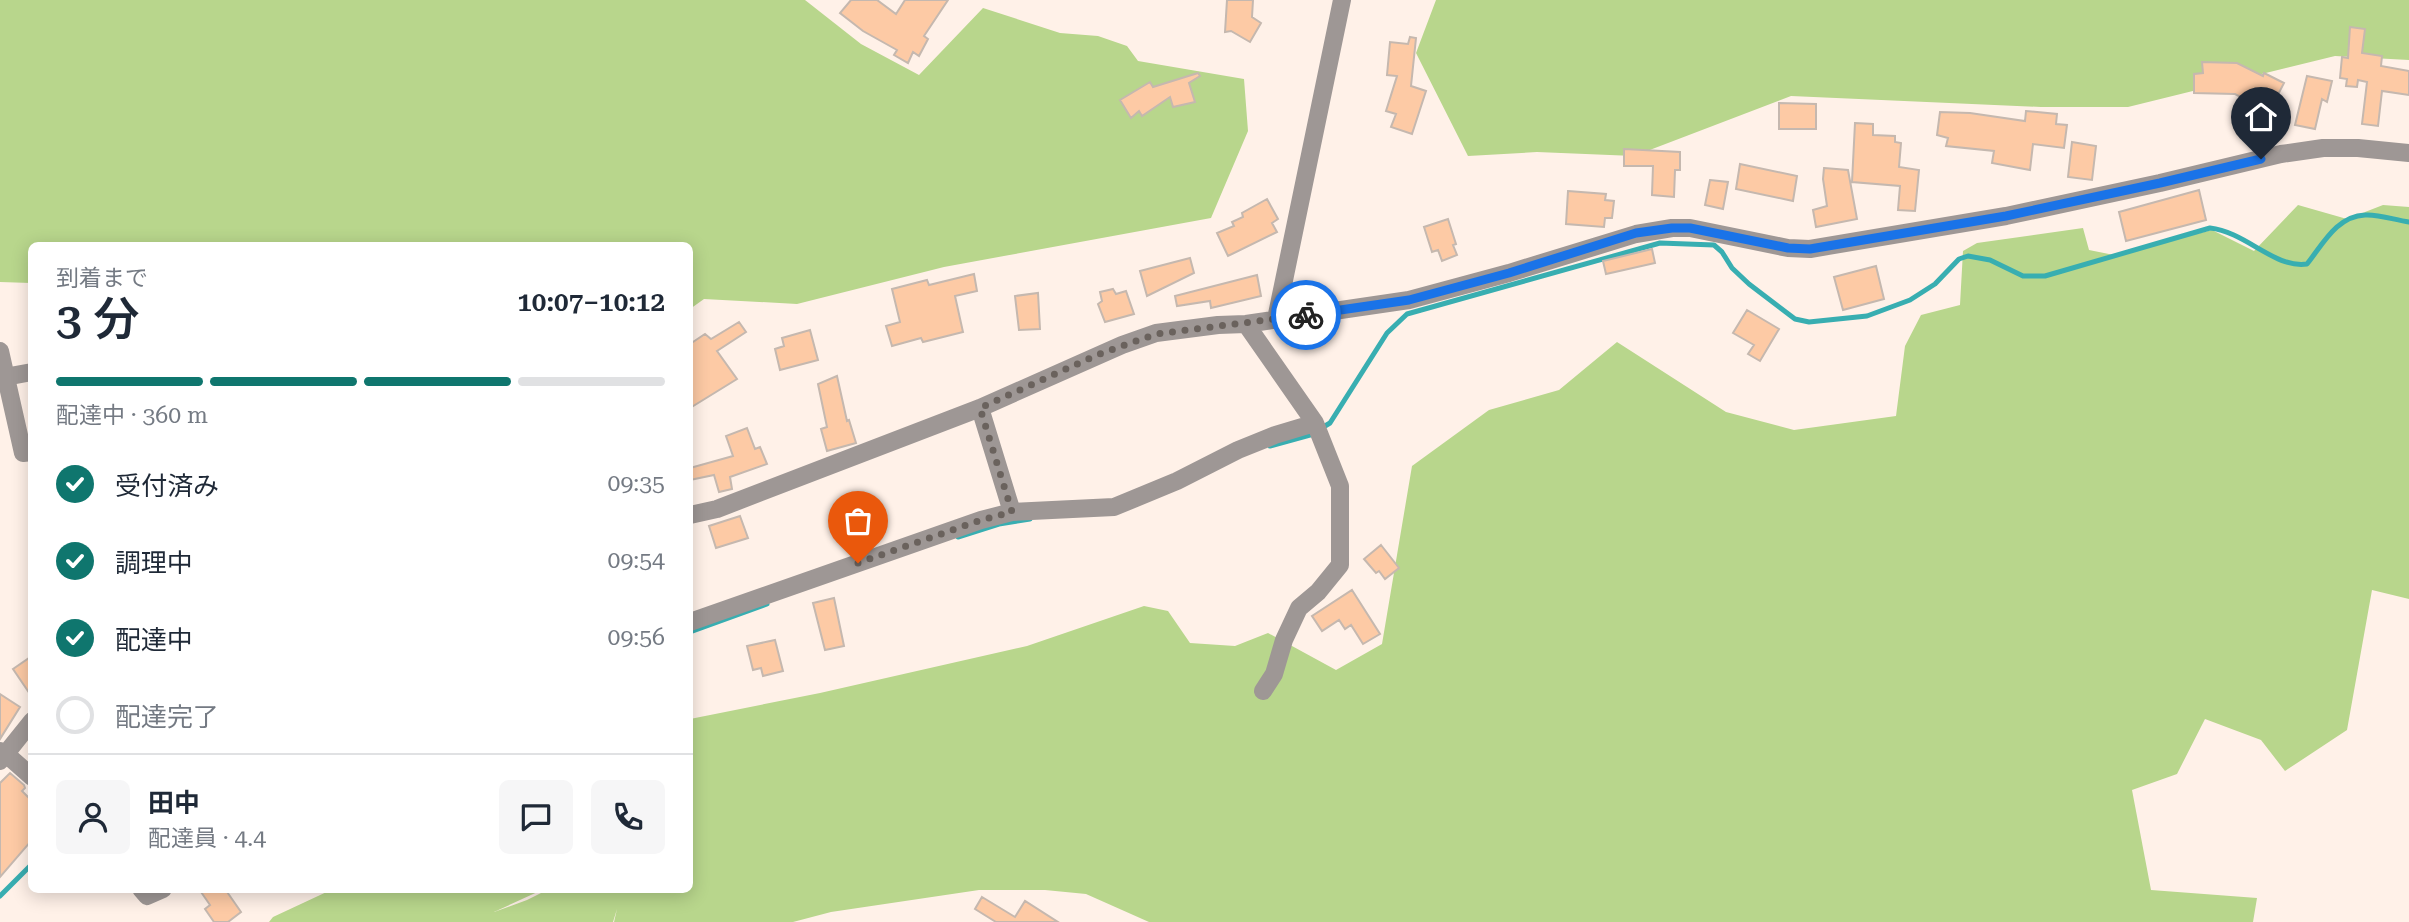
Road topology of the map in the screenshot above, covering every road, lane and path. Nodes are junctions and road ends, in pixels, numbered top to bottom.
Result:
1 (1342, 0) edge
2 (2409, 153) edge
3 (1276, 319) junction
4 (1245, 324) junction
5 (0, 351) edge
6 (28, 373) edge
7 (2, 378) edge
8 (980, 408) junction
9 (1315, 423) junction
10 (28, 452) edge
11 (1012, 512) junction
12 (693, 514) edge
13 (693, 621) edge
14 (1263, 691) dead end
15 (28, 726) edge
16 (2, 755) edge
17 (28, 774) edge

1 - 3 street
2 - 3 street
3 - 4 street
4 - 8 street
4 - 9 street
5 - 7 street
6 - 7 street
7 - 10 street
8 - 11 street
8 - 12 street
9 - 11 street
9 - 14 street
11 - 13 street
15 - 16 street
16 - 17 street

